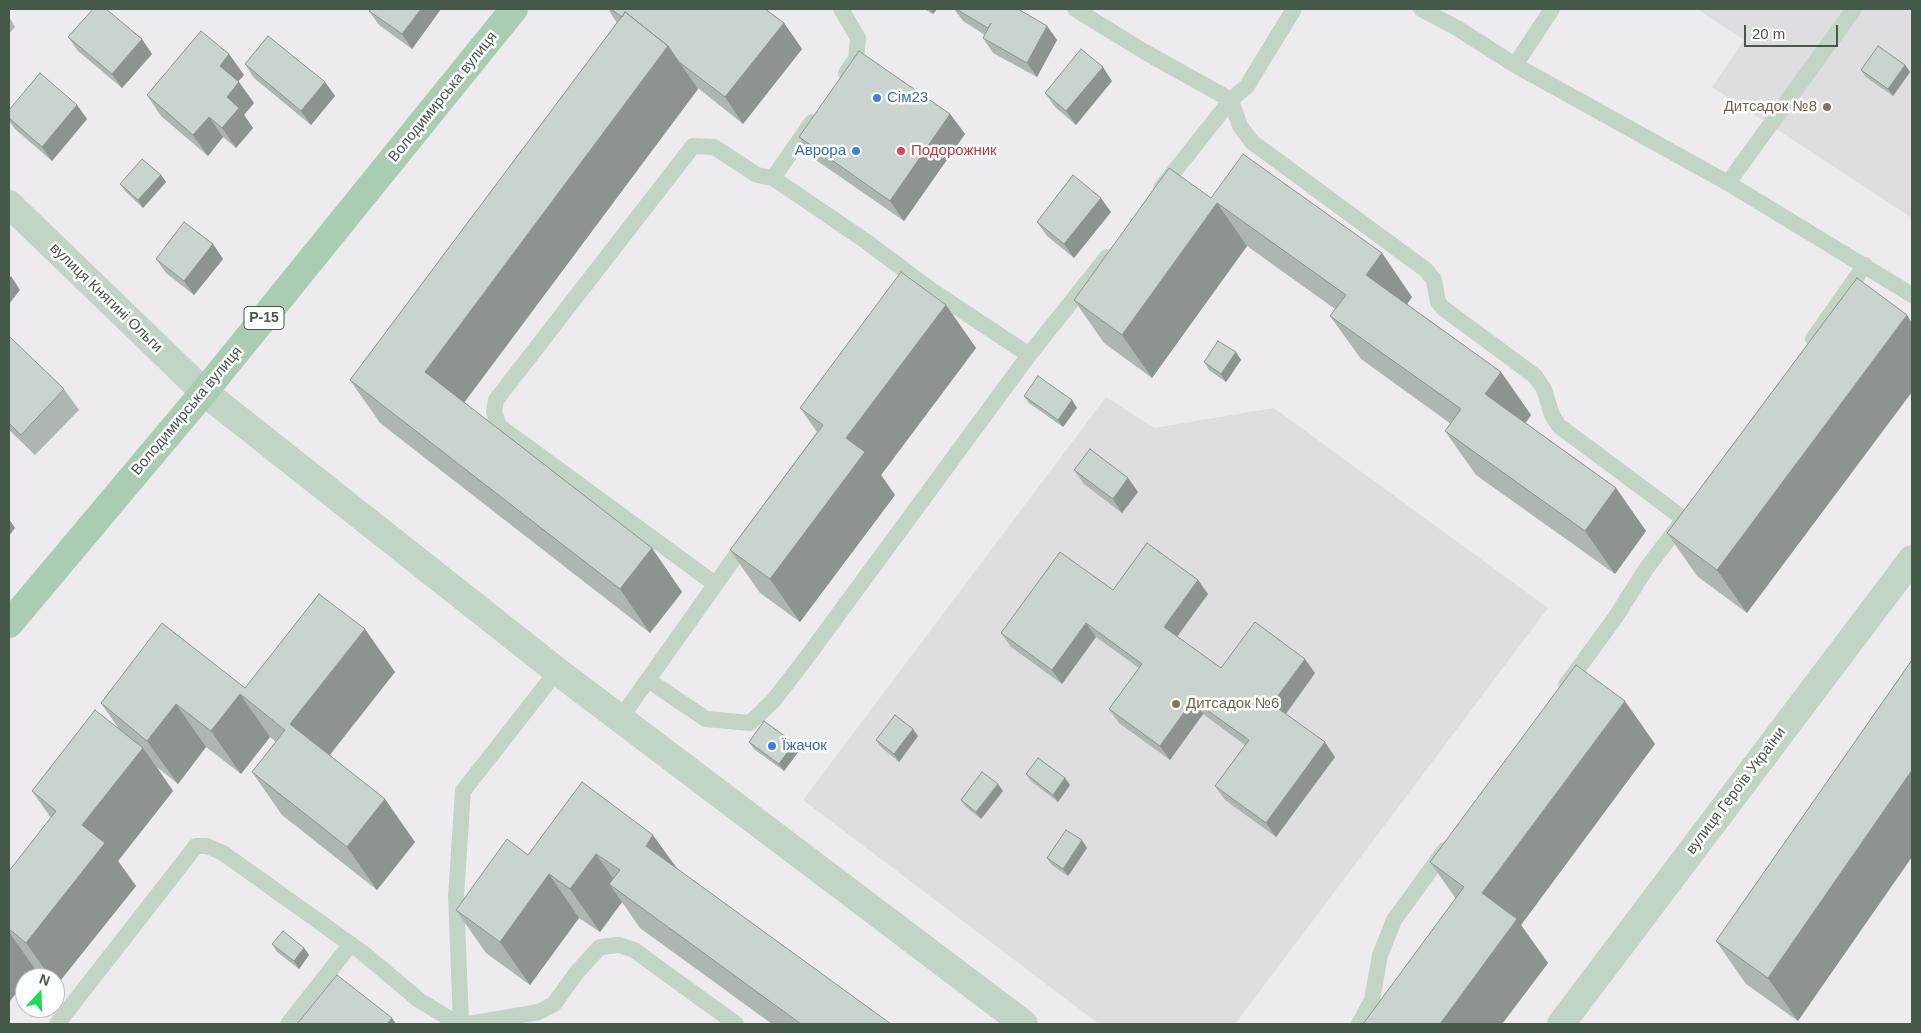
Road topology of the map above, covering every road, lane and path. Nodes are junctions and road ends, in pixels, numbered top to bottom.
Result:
1 (514, 9) edge
2 (841, 9) edge
3 (1075, 9) edge
4 (1294, 9) edge
5 (1422, 9) edge
6 (1552, 9) edge
7 (1854, 9) edge
8 (1515, 65) junction
9 (840, 83) edge
10 (1231, 100) junction
11 (823, 106) edge
12 (774, 178) junction
13 (1728, 183) junction
14 (1151, 200) edge
15 (9, 204) edge
16 (1114, 247) edge
17 (1865, 265) junction
18 (931, 290) junction
19 (1912, 295) edge
20 (908, 322) edge
21 (1803, 352) edge
22 (1029, 355) junction
23 (204, 392) junction
24 (1695, 503) edge
25 (1684, 519) junction
26 (756, 528) edge
27 (1912, 559) edge
28 (715, 584) junction
29 (9, 624) edge
30 (557, 671) junction
31 (648, 680) junction
32 (1557, 698) edge
33 (620, 719) junction
34 (1452, 841) edge
35 (351, 944) junction
36 (57, 1024) edge
37 (288, 1024) edge
38 (460, 1024) edge
39 (469, 1024) edge
40 (736, 1024) edge
41 (1024, 1024) edge
42 (1359, 1024) edge
43 (1561, 1024) edge

1 - 23 main road, Володимирська вулиця / Р-15
2 - 9 lane
3 - 10 lane
4 - 10 lane
5 - 8 lane
6 - 8 lane
7 - 13 lane
8 - 13 lane
10 - 14 lane
10 - 25 lane
11 - 12 lane
12 - 18 lane
12 - 28 lane
13 - 17 lane
15 - 23 street, вулиця Княгині Ольги
16 - 22 lane
17 - 19 lane
17 - 21 lane
18 - 20 lane
18 - 22 lane
22 - 31 lane
23 - 29 main road, Володимирська вулиця / Р-15
23 - 30 street, вулиця Княгині Ольги
24 - 25 lane
25 - 32 lane
26 - 28 lane
27 - 43 street, вулиця Героїв України
28 - 31 lane
30 - 33 street, вулиця Княгині Ольги
30 - 38 lane
31 - 33 lane
33 - 41 street, вулиця Княгині Ольги
34 - 42 lane
35 - 36 lane
35 - 37 lane
35 - 38 lane
39 - 40 lane

